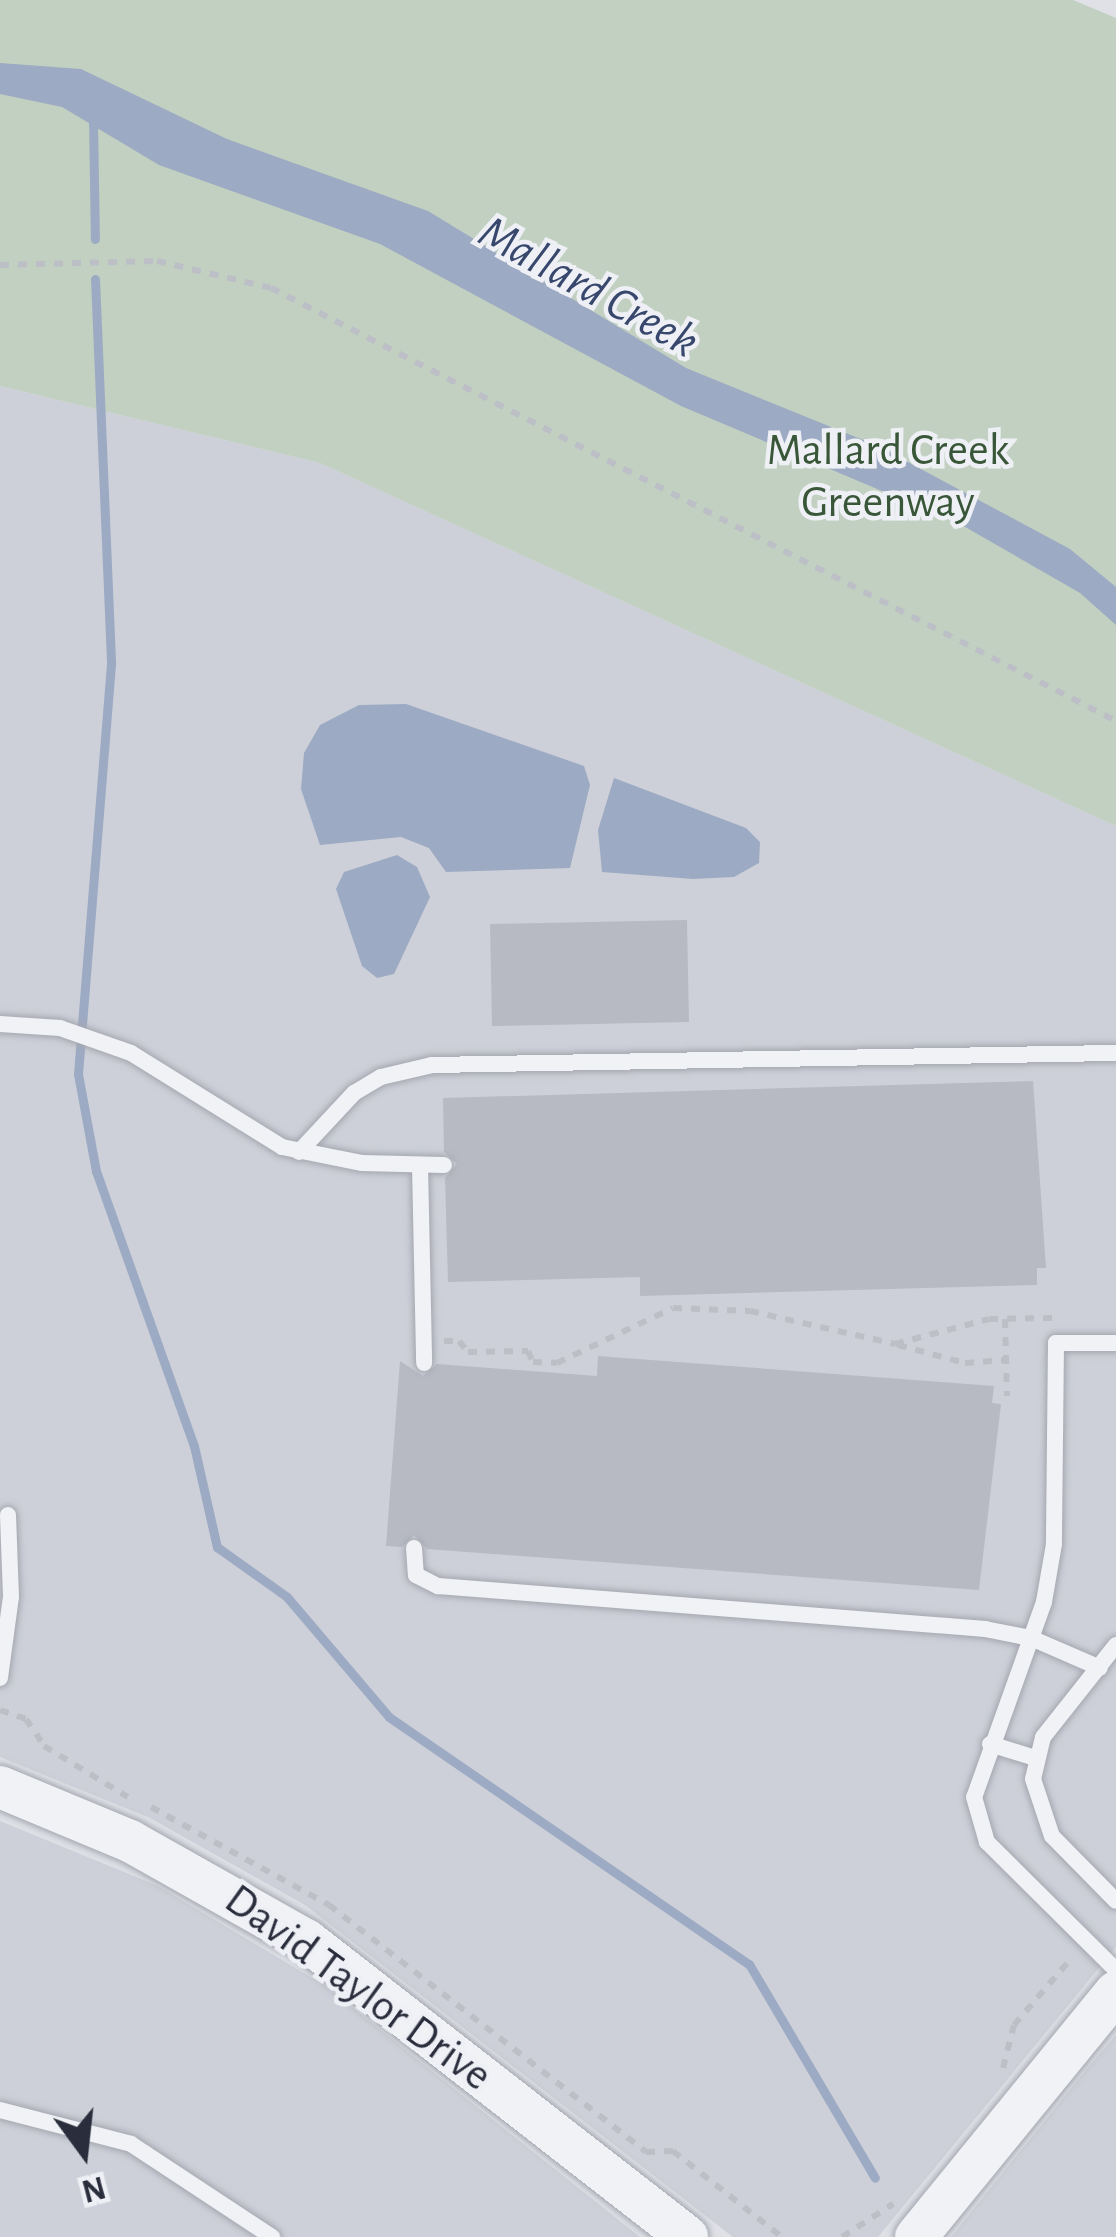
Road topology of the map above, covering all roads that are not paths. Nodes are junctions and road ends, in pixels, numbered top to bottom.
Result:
1 (0, 1024) edge
2 (1116, 1053) edge
3 (299, 1152) junction
4 (420, 1165) junction
5 (444, 1165) dead end
6 (1116, 1343) edge
7 (424, 1363) dead end
8 (8, 1515) dead end
9 (413, 1548) dead end
10 (1031, 1638) junction
11 (1116, 1645) edge
12 (1100, 1668) junction
13 (0, 1678) edge
14 (990, 1744) junction
15 (1035, 1758) junction
16 (0, 1787) edge
17 (1116, 1900) edge
18 (1116, 1970) edge
19 (1116, 1993) edge
20 (0, 2110) edge
21 (272, 2237) edge
22 (687, 2237) edge
23 (916, 2237) edge

1 - 3 lane
2 - 3 lane
3 - 4 lane
4 - 5 lane
4 - 7 lane
6 - 10 lane
8 - 13 lane
9 - 10 lane
10 - 12 lane
10 - 14 lane
11 - 12 lane
12 - 15 lane
14 - 15 lane
14 - 18 lane
15 - 17 lane
16 - 22 street, David Taylor Drive
19 - 23 street
20 - 21 lane

